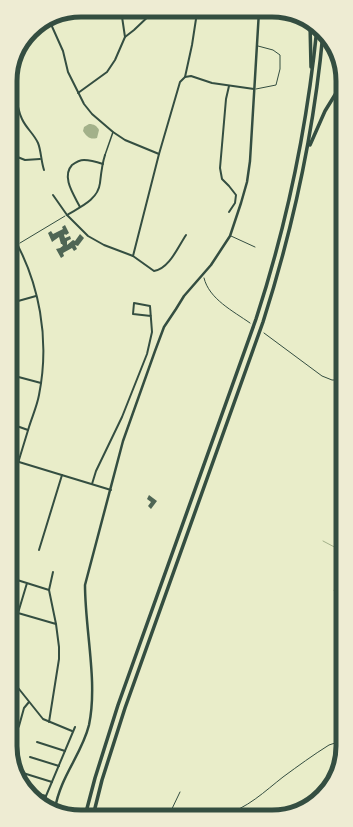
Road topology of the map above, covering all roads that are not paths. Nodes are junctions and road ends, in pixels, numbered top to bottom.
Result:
1 (122, 17) edge
2 (147, 17) edge
3 (196, 17) edge
4 (259, 17) edge
5 (51, 25) edge
6 (310, 30) edge
7 (316, 35) edge
8 (124, 37) junction
9 (323, 42) edge
10 (257, 46) junction
11 (185, 77) junction
12 (311, 80) junction
13 (229, 86) junction
14 (254, 89) junction
15 (78, 93) junction
16 (336, 93) edge
17 (17, 104) edge
18 (113, 132) junction
19 (307, 152) junction
20 (159, 154) junction
21 (105, 155) joint
22 (17, 157) edge
23 (40, 159) junction
24 (103, 164) junction
25 (44, 170) dead end
26 (53, 195) dead end
27 (80, 207) junction
28 (229, 212) dead end
29 (67, 215) junction
30 (186, 235) dead end
31 (230, 236) junction
32 (17, 244) edge
33 (255, 248) dead end
34 (133, 256) junction
35 (36, 296) junction
36 (17, 301) edge
37 (151, 316) junction
38 (17, 377) edge
39 (41, 383) junction
40 (17, 426) edge
41 (28, 430) junction
42 (19, 462) junction
43 (17, 469) edge
44 (62, 475) junction
45 (92, 484) junction
46 (110, 490) junction
47 (39, 550) dead end
48 (53, 572) dead end
49 (17, 580) edge
50 (27, 583) junction
51 (49, 590) junction
52 (18, 613) joint
53 (56, 624) junction
54 (17, 687) edge
55 (29, 702) junction
56 (49, 722) junction
57 (75, 727) dead end
58 (17, 730) edge
59 (72, 732) junction
60 (38, 742) dead end
61 (65, 751) junction
62 (30, 757) dead end
63 (59, 766) junction
64 (23, 773) dead end
65 (52, 782) junction
66 (39, 794) edge
67 (46, 796) junction
68 (46, 799) edge
69 (56, 805) edge
70 (88, 810) edge
71 (94, 810) edge

1 - 8 street
2 - 8 street
3 - 11 street
4 - 10 street
5 - 15 street
6 - 12 highway
7 - 12 highway
8 - 15 street
9 - 19 highway
10 - 14 street
10 - 14 lane
11 - 13 street
11 - 20 street
12 - 70 highway
13 - 14 street
13 - 28 street
14 - 31 street
15 - 18 street
16 - 19 highway
17 - 23 street
18 - 20 street
18 - 21 street
19 - 71 highway
20 - 34 street
21 - 24 street
22 - 23 street
23 - 25 street
24 - 27 street
24 - 27 street
26 - 29 street
27 - 29 street
29 - 34 street
30 - 34 street
31 - 33 lane
31 - 46 street
32 - 35 street
35 - 36 street
35 - 39 street
37 - 37 street
37 - 45 street
38 - 39 street
39 - 41 street
40 - 41 street
41 - 42 street
42 - 43 street
42 - 44 street
44 - 45 street
44 - 47 street
45 - 46 street
46 - 69 street
48 - 51 street
49 - 50 street
50 - 51 street
50 - 52 street
51 - 53 street
52 - 53 street
53 - 56 street
54 - 55 street
55 - 56 street
55 - 58 street
56 - 59 street
57 - 59 street
59 - 61 street
60 - 61 street
61 - 63 street
62 - 63 street
63 - 65 street
64 - 65 street
65 - 67 street
66 - 67 street
67 - 68 street

